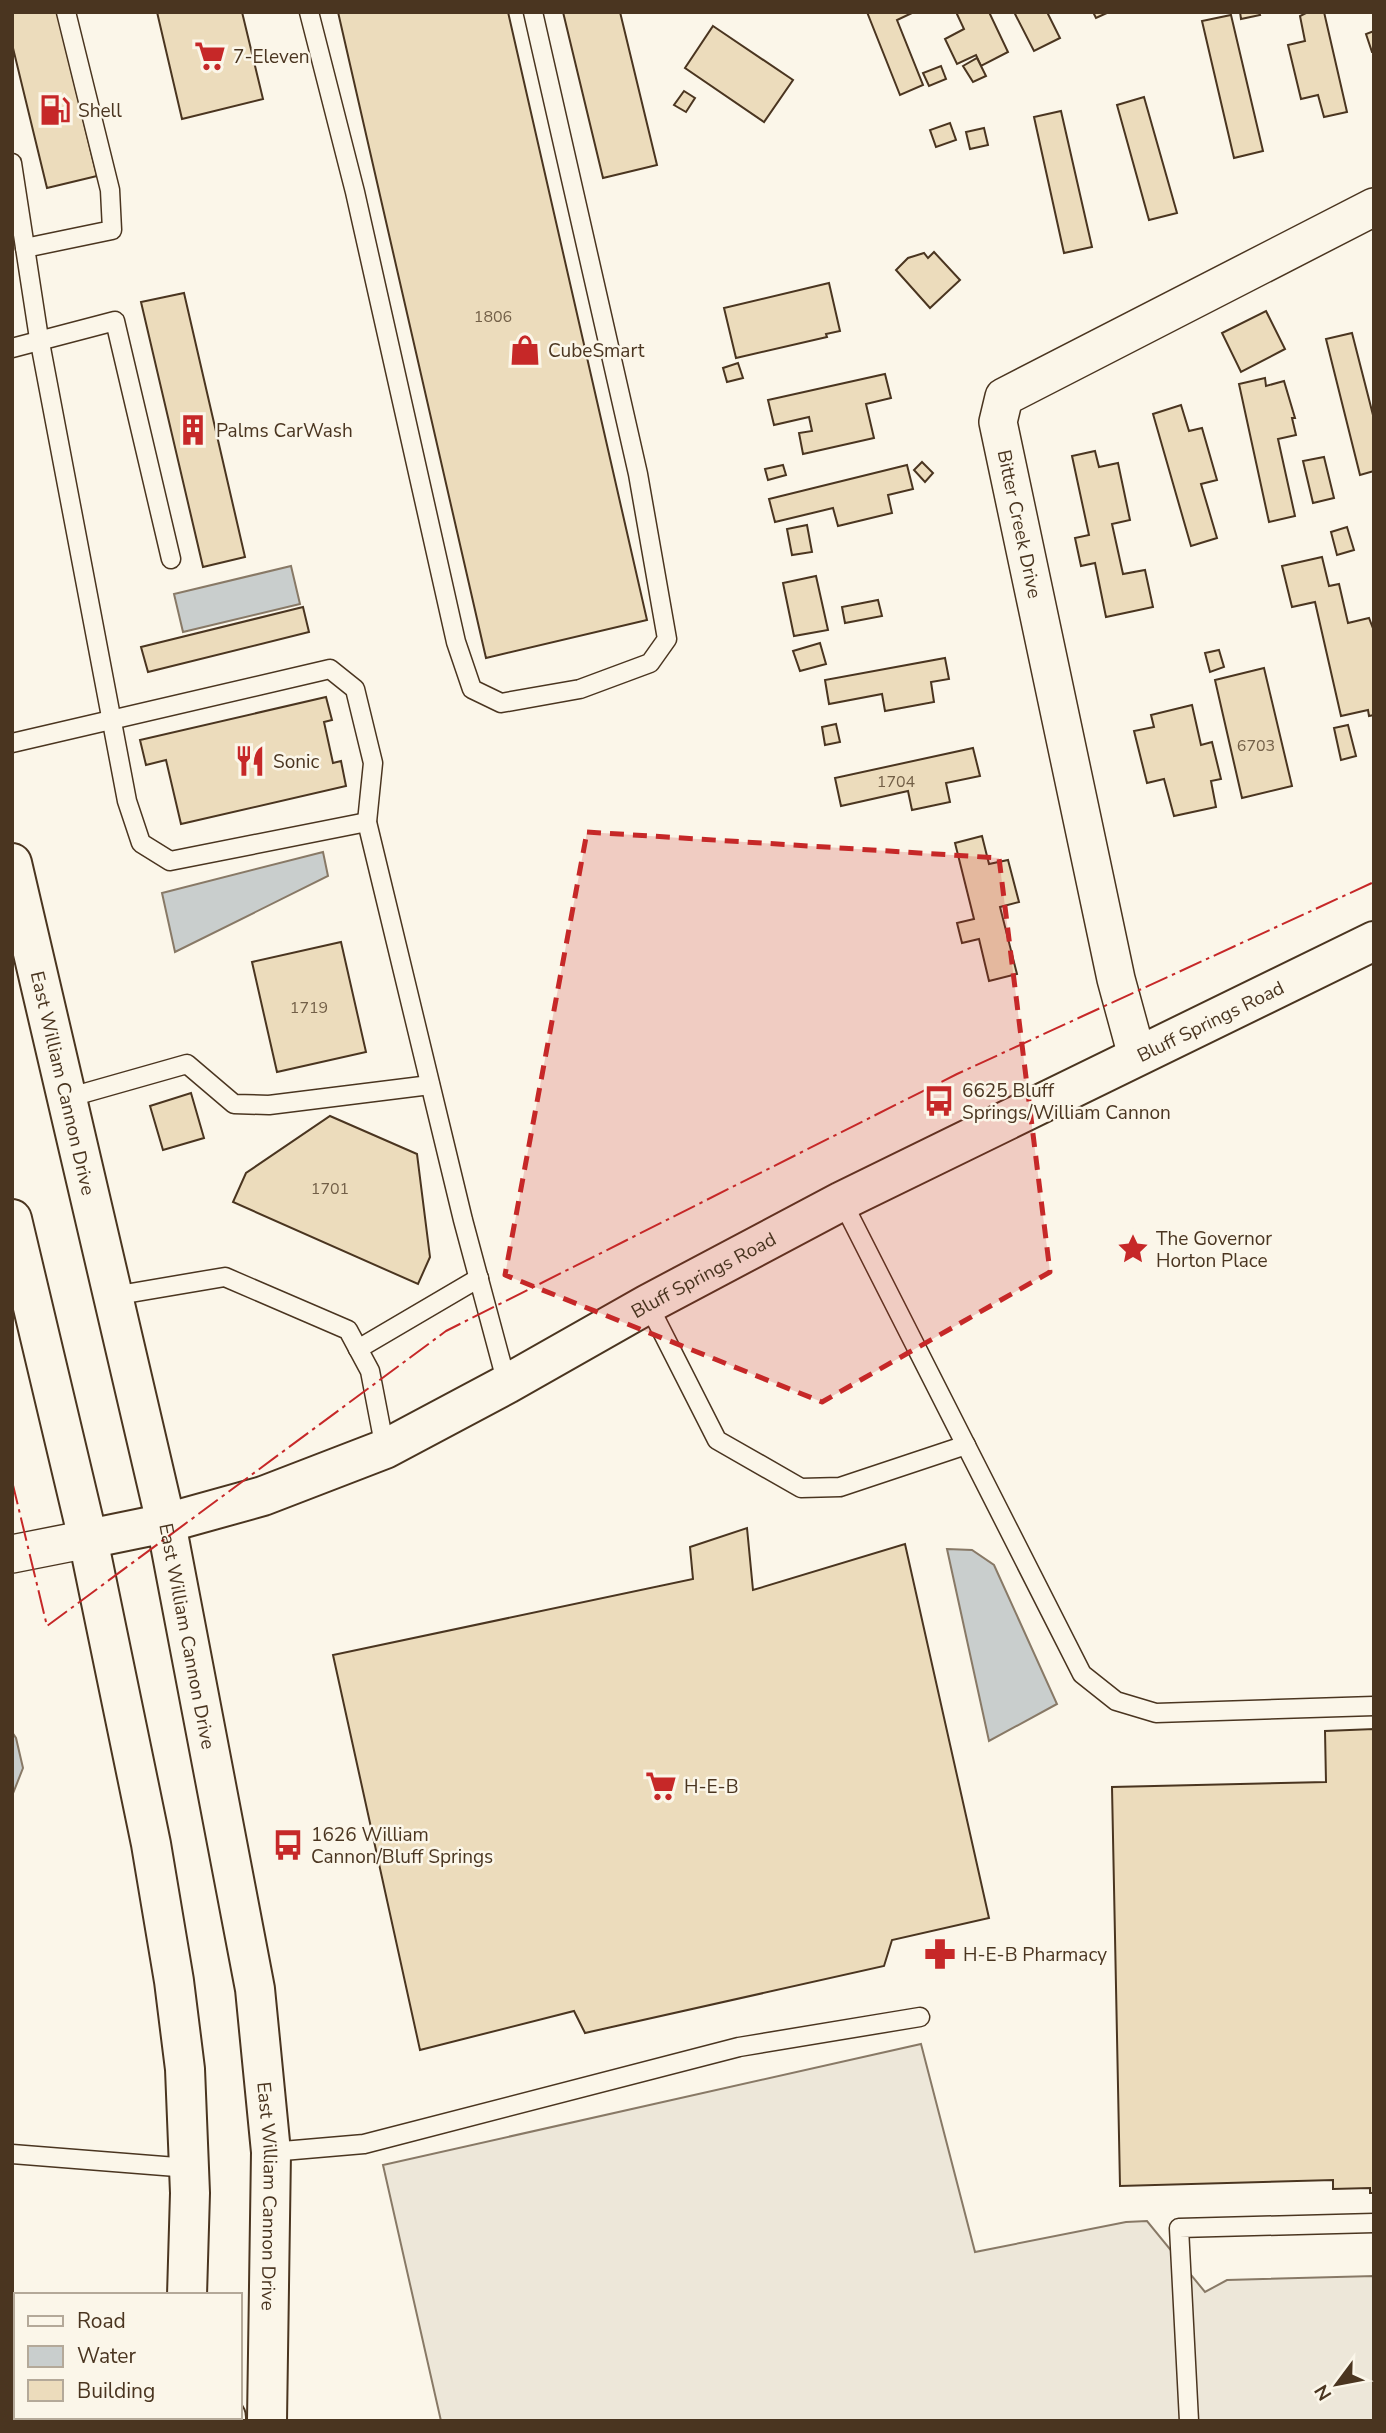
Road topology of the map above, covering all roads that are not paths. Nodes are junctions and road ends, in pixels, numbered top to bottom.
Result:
1 (66, 12) edge
2 (309, 12) edge
3 (533, 12) edge
4 (12, 163) edge
5 (1374, 207) edge
6 (25, 248) junction
7 (40, 341) junction
8 (12, 348) edge
9 (171, 559) dead end
10 (113, 719) junction
11 (12, 743) edge
12 (367, 822) junction
13 (12, 863) edge
14 (1374, 941) edge
15 (1137, 1056) junction
16 (430, 1085) junction
17 (67, 1098) junction
18 (842, 1201) junction
19 (12, 1219) edge
20 (479, 1278) junction
21 (113, 1296) junction
22 (648, 1304) junction
23 (358, 1349) junction
24 (507, 1384) junction
25 (966, 1445) junction
26 (384, 1449) junction
27 (166, 1523) junction
28 (88, 1539) junction
29 (12, 1554) edge
30 (1374, 1706) edge
31 (920, 2017) dead end
32 (271, 2152) junction
33 (12, 2154) edge
34 (188, 2168) junction
35 (1374, 2223) edge
36 (188, 2248) junction
37 (187, 2293) edge
38 (215, 2293) edge
39 (267, 2421) edge
40 (1189, 2421) edge

1 - 6 lane
2 - 3 lane
4 - 6 lane
5 - 15 street, Bitter Creek Drive
6 - 7 lane
7 - 8 lane
7 - 9 lane
7 - 10 lane
10 - 11 lane
10 - 12 lane
10 - 12 lane
12 - 16 lane
13 - 17 main road, East William Cannon Drive
14 - 15 main road, Bluff Springs Road
15 - 18 main road, Bluff Springs Road
16 - 17 lane
16 - 20 lane
17 - 21 main road, East William Cannon Drive
18 - 22 main road, Bluff Springs Road
18 - 25 lane
19 - 28 main road
20 - 23 lane
20 - 24 lane
21 - 23 lane
21 - 27 main road, East William Cannon Drive
22 - 24 main road, Bluff Springs Road
22 - 25 lane
23 - 26 lane
24 - 26 main road, Bluff Springs Road
25 - 30 lane
26 - 27 main road, Bluff Springs Road
27 - 28 main road, Bluff Springs Road
27 - 32 main road, East William Cannon Drive
28 - 29 street, Bluff Springs Road
28 - 34 main road
31 - 32 lane
32 - 39 main road, East William Cannon Drive
33 - 34 lane
34 - 36 main road
35 - 40 lane
36 - 37 main road
36 - 38 main road

